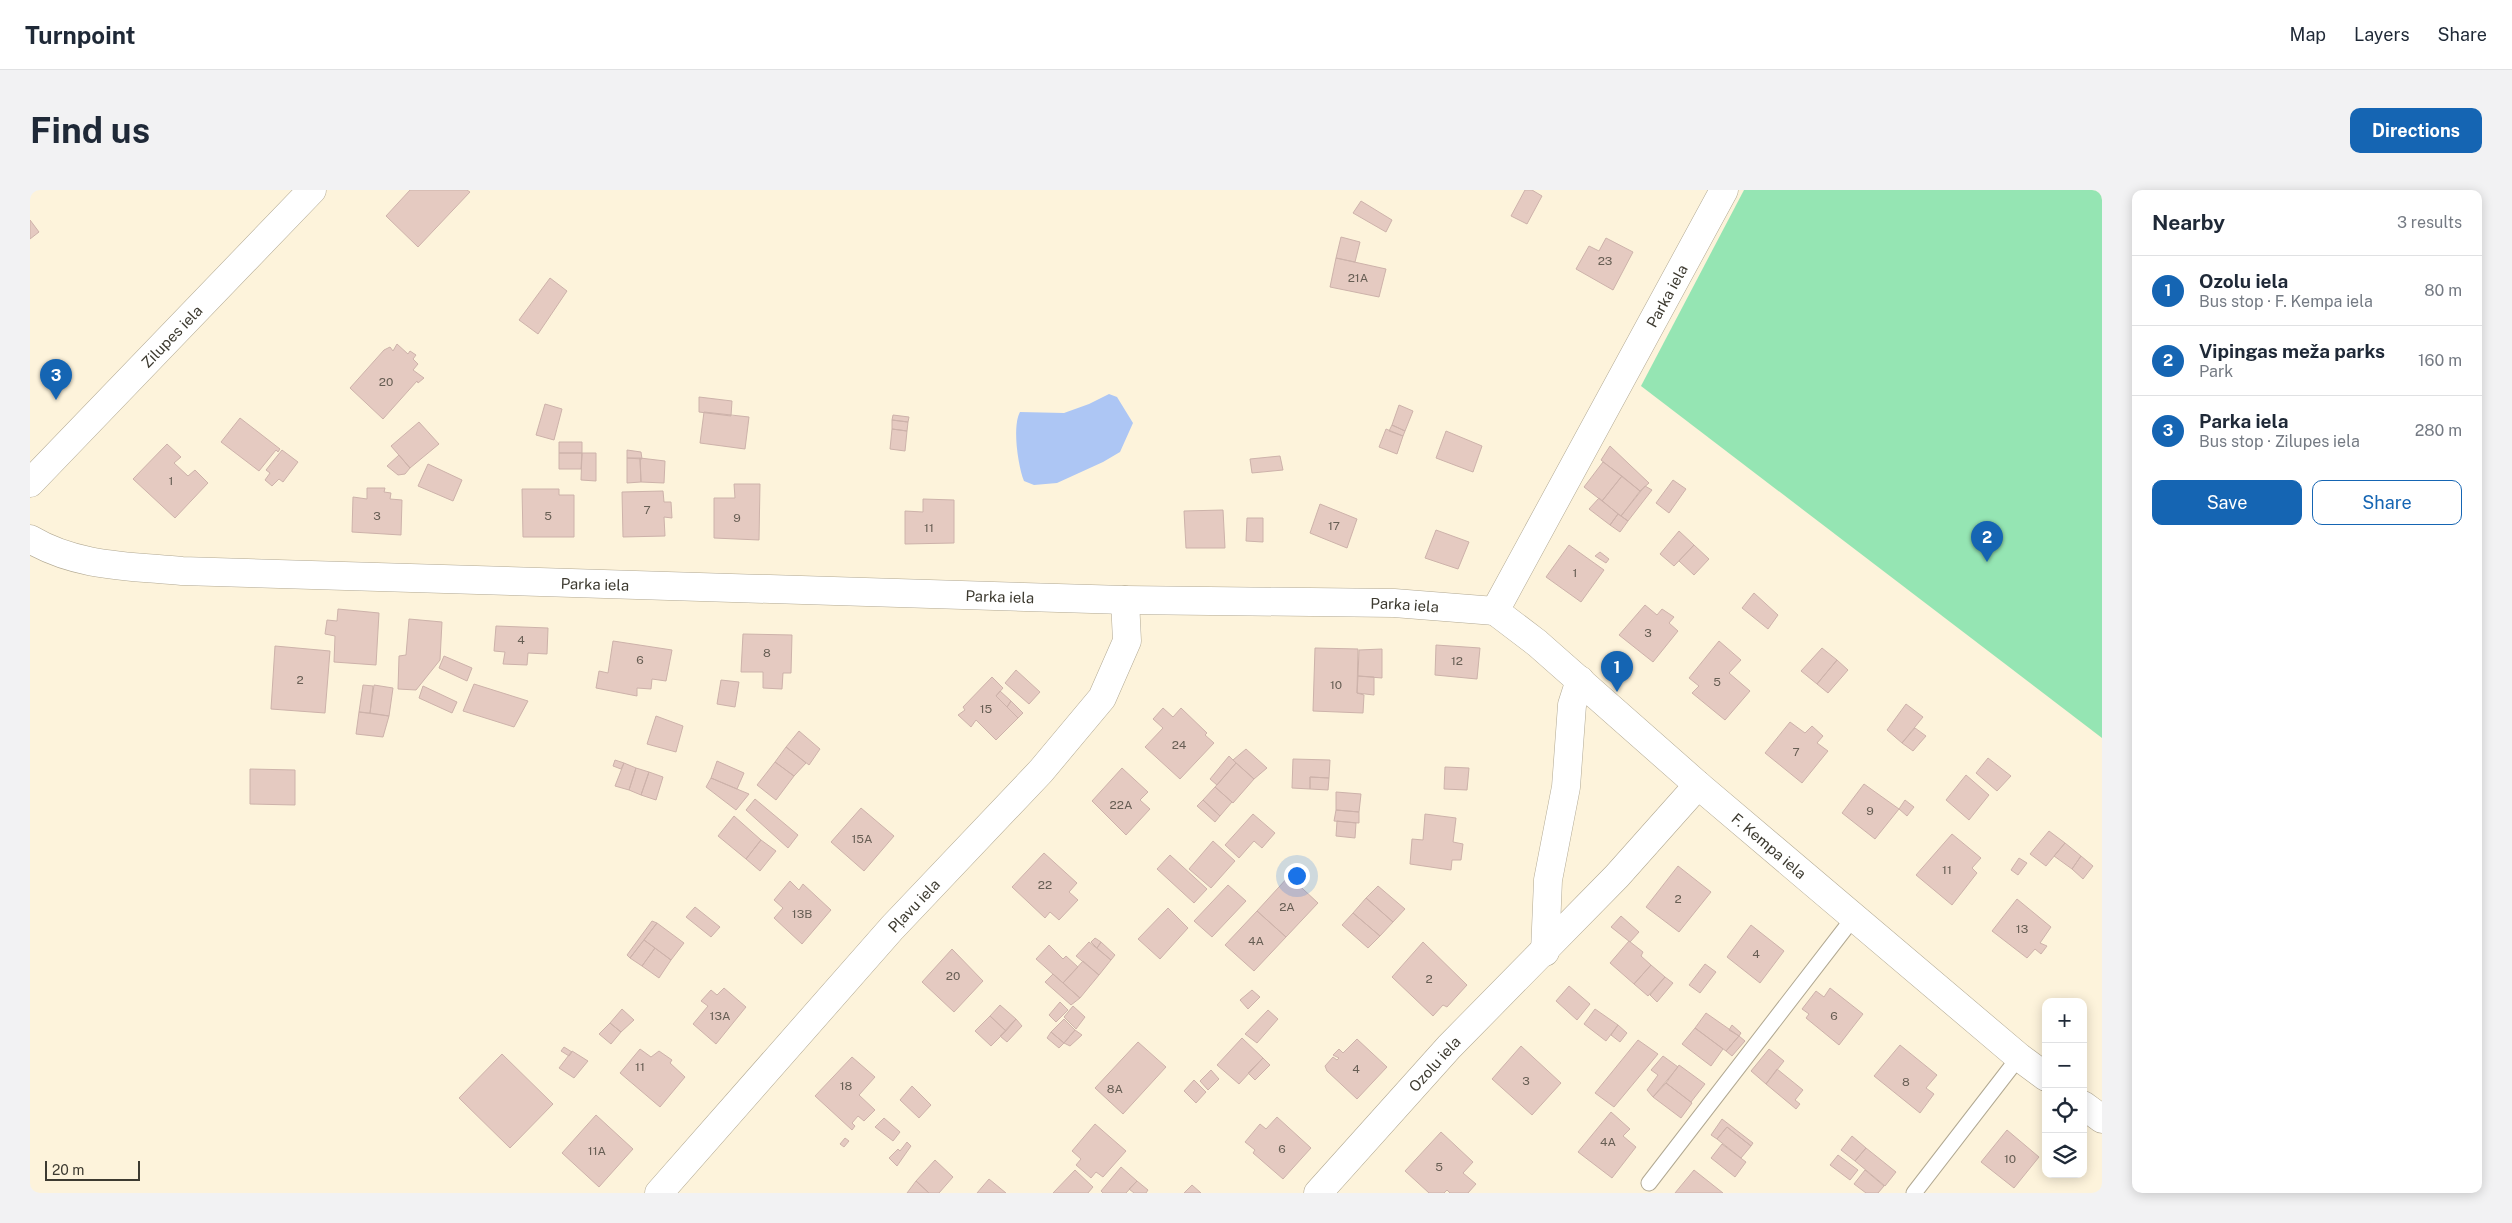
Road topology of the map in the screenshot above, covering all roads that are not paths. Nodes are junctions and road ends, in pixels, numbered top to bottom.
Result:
1 (312, 190) edge
2 (1724, 190) edge
3 (30, 483) edge
4 (30, 539) edge
5 (1125, 600) junction
6 (1495, 611) junction
7 (1580, 680) junction
8 (1698, 785) junction
9 (1854, 917) junction
10 (1545, 952) junction
11 (2019, 1057) junction
12 (2042, 1074) edge
13 (2087, 1108) edge
14 (2102, 1119) edge
15 (1650, 1183) dead end
16 (659, 1193) edge
17 (1318, 1193) edge
18 (1914, 1193) edge

1 - 3 street, Zilupes iela
2 - 6 street, Parka iela
4 - 5 street, Parka iela
5 - 6 street, Parka iela
5 - 16 street, Pļavu iela
6 - 7 street, F. Kempa iela
7 - 8 street, F. Kempa iela
7 - 10 street
8 - 9 street, F. Kempa iela
8 - 10 street, Ozolu iela
9 - 11 street, F. Kempa iela
9 - 15 lane
10 - 17 street, Ozolu iela
11 - 12 street, F. Kempa iela
11 - 18 lane
13 - 14 street

